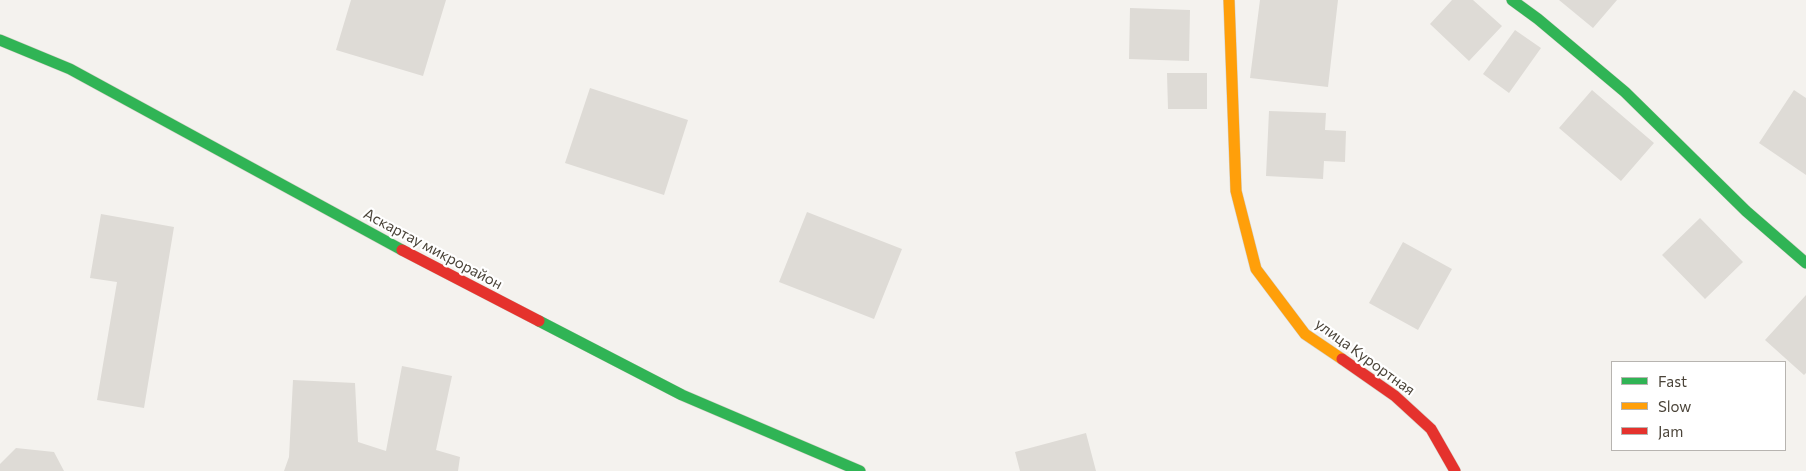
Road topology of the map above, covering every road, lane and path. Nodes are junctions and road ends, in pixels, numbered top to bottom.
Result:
1 (1229, 0) edge
2 (1512, 0) edge
3 (0, 40) edge
4 (1806, 263) edge
5 (860, 471) edge
6 (1455, 471) edge

1 - 6 street, улица Курортная
2 - 4 street
3 - 5 street, Аскартау микрорайон

